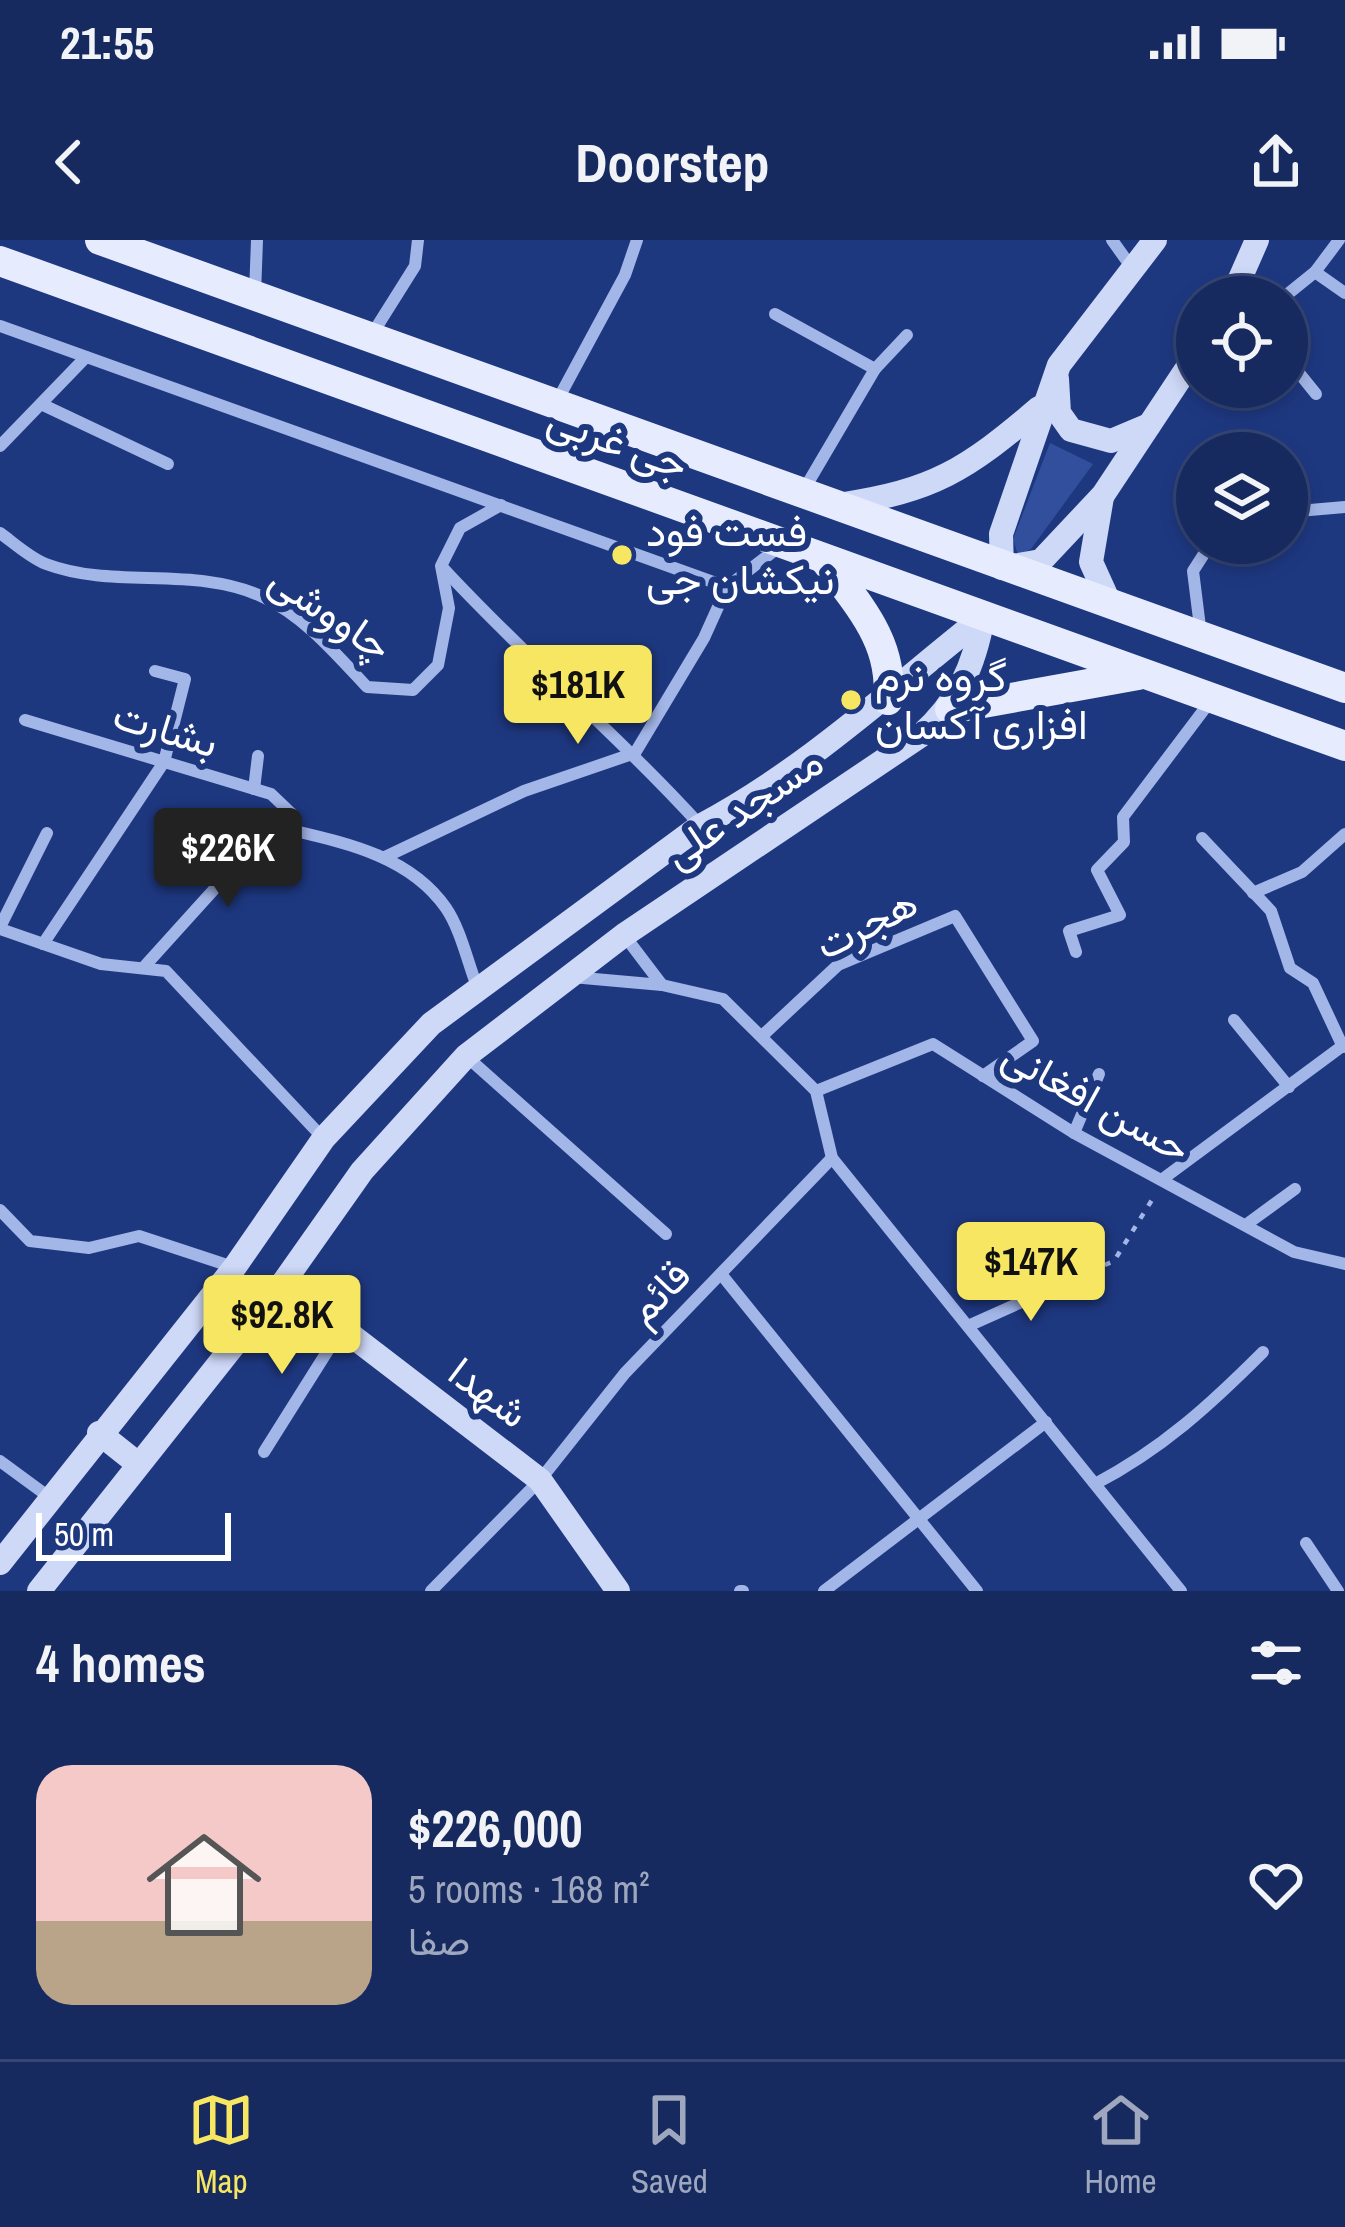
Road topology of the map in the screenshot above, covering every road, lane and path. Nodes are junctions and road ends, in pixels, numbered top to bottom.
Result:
1 (257, 240) edge
2 (418, 240) edge
3 (637, 240) edge
4 (1112, 240) edge
5 (1155, 240) edge
6 (1257, 240) edge
7 (1339, 240) edge
8 (114, 242) edge
9 (0, 261) edge
10 (1132, 268) junction
11 (1315, 272) junction
12 (1241, 276) edge
13 (1308, 278) edge
14 (1345, 293) edge
15 (255, 296) junction
16 (775, 314) dead end
17 (0, 326) edge
18 (907, 335) dead end
19 (370, 338) junction
20 (86, 357) junction
21 (1059, 365) junction
22 (875, 369) junction
23 (1308, 384) edge
24 (1176, 385) edge
25 (1316, 394) dead end
26 (41, 404) junction
27 (556, 404) junction
28 (1041, 406) junction
29 (1150, 424) junction
30 (0, 446) edge
31 (168, 464) dead end
32 (802, 494) junction
33 (1103, 495) junction
34 (501, 506) junction
35 (835, 506) junction
36 (1345, 506) edge
37 (1308, 510) edge
38 (0, 533) edge
39 (782, 544) junction
40 (825, 560) junction
41 (1198, 564) edge
42 (440, 566) junction
43 (1002, 568) junction
44 (727, 587) junction
45 (1110, 604) junction
46 (983, 617) junction
47 (1201, 637) junction
48 (155, 670) dead end
49 (1145, 674) junction
50 (1345, 688) edge
51 (1213, 698) junction
52 (888, 700) junction
53 (950, 710) junction
54 (25, 720) dead end
55 (1345, 746) edge
56 (635, 753) junction
57 (259, 756) dead end
58 (164, 762) junction
59 (254, 789) junction
60 (700, 826) junction
61 (295, 830) junction
62 (47, 833) dead end
63 (1345, 834) edge
64 (1202, 838) dead end
65 (385, 857) junction
66 (1253, 893) junction
67 (0, 928) edge
68 (624, 934) junction
69 (43, 944) junction
70 (1076, 952) dead end
71 (143, 968) junction
72 (572, 977) junction
73 (662, 986) junction
74 (478, 989) junction
75 (1234, 1020) dead end
76 (763, 1035) junction
77 (1344, 1046) edge
78 (466, 1056) junction
79 (1099, 1074) dead end
80 (983, 1076) junction
81 (1289, 1087) junction
82 (816, 1091) junction
83 (1074, 1133) junction
84 (324, 1138) junction
85 (832, 1158) junction
86 (1165, 1178) junction
87 (1295, 1190) dead end
88 (0, 1210) edge
89 (1246, 1224) junction
90 (666, 1234) dead end
91 (1032, 1245) dead end
92 (1345, 1264) edge
93 (234, 1268) junction
94 (721, 1274) junction
95 (1075, 1278) junction
96 (284, 1283) junction
97 (968, 1326) junction
98 (342, 1328) junction
99 (1263, 1352) dead end
100 (1046, 1422) junction
101 (99, 1433) junction
102 (264, 1452) dead end
103 (138, 1464) junction
104 (3, 1465) edge
105 (540, 1480) junction
106 (1095, 1484) junction
107 (49, 1497) junction
108 (918, 1517) junction
109 (1306, 1544) dead end
110 (0, 1563) edge
111 (39, 1591) edge
112 (431, 1591) edge
113 (618, 1591) edge
114 (824, 1591) edge
115 (977, 1591) edge
116 (1181, 1591) edge
117 (1338, 1591) edge

1 - 15 street
2 - 19 street
3 - 27 street
4 - 10 street
5 - 10 main road
6 - 12 main road
7 - 11 street
8 - 15 main road, جی غربی
9 - 39 main road, جی غربی
10 - 21 main road
11 - 13 street
11 - 14 street
15 - 19 main road, جی غربی
16 - 22 street
17 - 20 street
18 - 22 street
19 - 27 main road, جی غربی
20 - 26 street
20 - 34 street
21 - 28 main road
21 - 29 main road
22 - 32 street
23 - 25 street
24 - 29 main road
26 - 30 street
26 - 31 street
27 - 32 main road, جی غربی
28 - 35 main road
28 - 43 main road
29 - 33 main road
32 - 35 main road, جی غربی
33 - 43 main road
33 - 45 main road
34 - 42 street
34 - 44 street
35 - 43 main road, جی غربی
36 - 37 street
38 - 42 street, چاووشی
39 - 40 main road, جی غربی
39 - 44 street
40 - 46 main road, جی غربی
40 - 52 main road
41 - 47 street
42 - 56 street
43 - 45 main road, جی غربی
43 - 46 main road
44 - 56 street
45 - 47 main road, جی غربی
46 - 49 main road, جی غربی
46 - 52 main road, مسجد علی
46 - 53 main road, مسجد علی
47 - 50 main road, جی غربی
48 - 58 street
49 - 51 main road, جی غربی
49 - 53 main road
51 - 55 main road, جی غربی
51 - 70 street
52 - 60 main road, مسجد علی
53 - 68 main road, مسجد علی
54 - 58 street, بشارت
56 - 60 street
56 - 65 street
57 - 59 street
58 - 59 street, بشارت
58 - 69 street
59 - 61 street, بشارت
60 - 74 main road, مسجد علی
61 - 65 street, بشارت
61 - 71 street
62 - 67 street
63 - 66 street
64 - 66 street
65 - 74 street, بشارت
66 - 77 street
67 - 69 street
68 - 72 main road, مسجد علی
68 - 73 street
69 - 71 street
71 - 84 street
72 - 73 street
72 - 78 main road, مسجد علی
73 - 76 street
74 - 84 main road, مسجد علی
75 - 81 street
76 - 80 street, هجرت
76 - 82 street
77 - 81 street
78 - 90 street
78 - 96 main road, مسجد علی
79 - 83 street
80 - 82 street, حسن افغانی
80 - 83 street, حسن افغانی
81 - 86 street
82 - 85 street
83 - 86 street, حسن افغانی
84 - 93 main road, مسجد علی
85 - 94 street, قائم
85 - 97 street
86 - 89 street, حسن افغانی
86 - 95 path
87 - 89 street
88 - 93 street
89 - 92 street, حسن افغانی
91 - 95 street
93 - 101 main road, مسجد علی
94 - 105 street, قائم
94 - 108 street
95 - 97 street
96 - 98 main road, شهدا
96 - 103 main road, مسجد علی
97 - 100 street
98 - 102 street
98 - 105 main road, شهدا
99 - 106 street
100 - 106 street
100 - 108 street
101 - 103 main road
101 - 107 main road, مسجد علی
103 - 111 main road, مسجد علی
104 - 107 street
105 - 112 street, قائم
105 - 113 main road, شهدا
106 - 116 street
107 - 110 main road, مسجد علی
108 - 114 street
108 - 115 street
109 - 117 street

